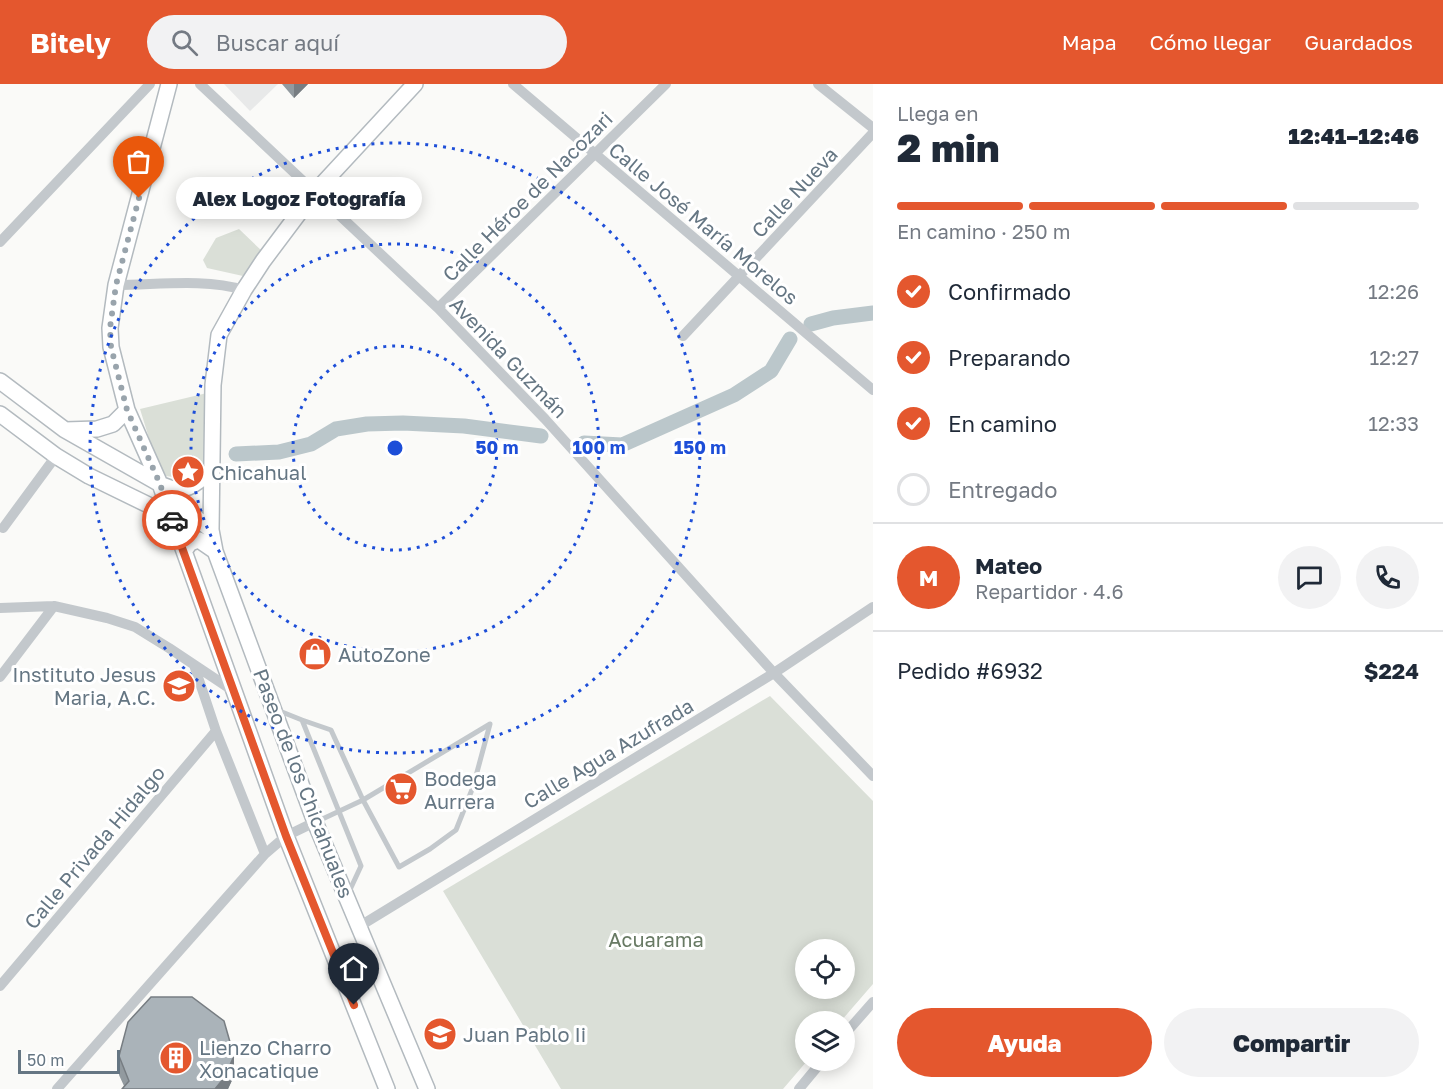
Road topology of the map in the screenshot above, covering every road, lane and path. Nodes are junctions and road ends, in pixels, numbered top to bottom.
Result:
1 (150, 84) edge
2 (169, 84) edge
3 (200, 84) edge
4 (415, 84) edge
5 (513, 84) edge
6 (666, 84) edge
7 (818, 84) edge
8 (873, 131) edge
9 (595, 154) junction
10 (314, 193) junction
11 (0, 242) edge
12 (741, 276) junction
13 (116, 285) junction
14 (244, 290) junction
15 (438, 308) junction
16 (683, 336) dead end
17 (0, 381) edge
18 (873, 390) edge
19 (127, 410) junction
20 (0, 414) edge
21 (65, 430) junction
22 (56, 456) junction
23 (210, 471) junction
24 (160, 484) junction
25 (171, 516) junction
26 (3, 528) dead end
27 (211, 530) junction
28 (184, 551) junction
29 (215, 551) junction
30 (54, 606) junction
31 (873, 607) edge
32 (0, 608) edge
33 (194, 665) junction
34 (774, 673) junction
35 (0, 677) edge
36 (236, 692) junction
37 (274, 709) junction
38 (302, 720) junction
39 (216, 731) junction
40 (873, 776) edge
41 (363, 800) junction
42 (339, 813) junction
43 (315, 822) junction
44 (286, 836) junction
45 (265, 854) junction
46 (347, 896) junction
47 (360, 926) junction
48 (0, 986) edge
49 (873, 1002) edge
50 (855, 1022) edge
51 (814, 1071) edge
52 (57, 1089) edge
53 (387, 1089) edge
54 (427, 1089) edge
55 (799, 1089) edge

1 - 11 street
2 - 13 main road, Paseo de los Chicahuales
3 - 10 street, Avenida Guzmán
4 - 10 main road, Paseo de los Chicahuales
5 - 9 street, Calle José María Morelos
6 - 9 street, Calle Héroe de Nacozari
7 - 8 street
8 - 12 street, Calle Nueva
9 - 12 street, Calle José María Morelos
9 - 15 street, Calle Héroe de Nacozari
10 - 14 main road, Paseo de los Chicahuales
10 - 15 street, Avenida Guzmán
12 - 16 street, Calle Nueva
12 - 18 street, Calle José María Morelos
13 - 14 street
13 - 19 main road, Paseo de los Chicahuales
14 - 23 main road, Paseo de los Chicahuales
15 - 34 street, Avenida Guzmán
17 - 21 main road
19 - 21 main road
19 - 24 main road, Paseo de los Chicahuales
20 - 22 main road
21 - 24 main road
22 - 25 main road
22 - 26 street
23 - 24 main road
23 - 27 main road, Paseo de los Chicahuales
24 - 25 main road, Paseo de los Chicahuales
24 - 27 main road
25 - 28 main road, Paseo de los Chicahuales
27 - 29 main road, Paseo de los Chicahuales
28 - 29 main road
28 - 36 main road, Paseo de los Chicahuales
29 - 37 main road, Paseo de los Chicahuales
30 - 32 street
30 - 33 street
30 - 35 street
31 - 34 street, Calle Agua Azufrada
33 - 36 street
33 - 39 street
34 - 40 street, Avenida Guzmán
34 - 47 street, Calle Agua Azufrada
36 - 44 main road, Paseo de los Chicahuales
37 - 38 lane
37 - 43 main road, Paseo de los Chicahuales
38 - 41 lane
38 - 42 lane
39 - 45 street
39 - 48 street, Calle Privada Hidalgo
41 - 41 lane
41 - 42 lane
42 - 43 lane
42 - 46 lane
43 - 44 street
43 - 46 main road, Paseo de los Chicahuales
44 - 45 street
44 - 53 main road, Paseo de los Chicahuales
45 - 52 street
46 - 47 main road, Paseo de los Chicahuales
47 - 54 main road, Paseo de los Chicahuales
49 - 50 street
51 - 55 street

